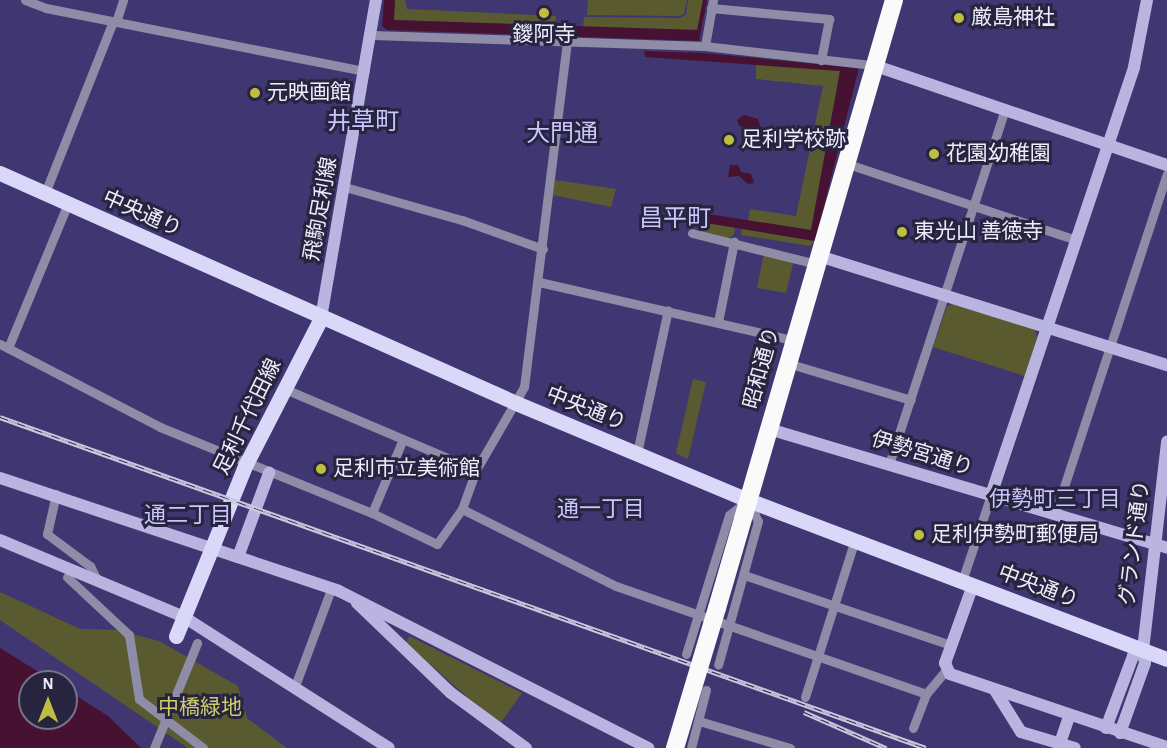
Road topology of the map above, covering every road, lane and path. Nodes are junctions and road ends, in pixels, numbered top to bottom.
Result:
1 (25, 0) edge
2 (123, 0) edge
3 (376, 0) edge
4 (894, 0) edge
5 (1147, 0) edge
6 (712, 4) edge
7 (115, 21) junction
8 (372, 35) junction
9 (567, 42) junction
10 (705, 46) junction
11 (821, 60) junction
12 (873, 66) junction
13 (365, 70) junction
14 (1005, 110) junction
15 (1108, 146) junction
16 (845, 163) junction
17 (1167, 165) edge
18 (0, 173) edge
19 (1167, 174) edge
20 (345, 187) junction
21 (45, 193) junction
22 (68, 203) junction
23 (975, 207) junction
24 (692, 233) dead end
25 (1076, 240) junction
26 (734, 242) junction
27 (543, 249) junction
28 (817, 260) junction
29 (539, 282) junction
30 (945, 295) junction
31 (668, 310) junction
32 (321, 318) junction
33 (718, 322) junction
34 (1048, 328) junction
35 (793, 340) junction
36 (4, 346) edge
37 (1110, 348) junction
38 (787, 363) junction
39 (1167, 365) edge
40 (285, 389) junction
41 (910, 400) junction
42 (516, 403) junction
43 (769, 429) junction
44 (403, 439) junction
45 (1167, 441) edge
46 (637, 453) junction
47 (246, 464) junction
48 (889, 464) junction
49 (476, 470) junction
50 (269, 473) junction
51 (0, 478) edge
52 (56, 494) junction
53 (991, 495) junction
54 (748, 500) junction
55 (462, 509) junction
56 (372, 513) junction
57 (1055, 514) junction
58 (855, 539) junction
59 (0, 540) edge
60 (1161, 546) edge
61 (212, 548) junction
62 (238, 557) junction
63 (744, 575) junction
64 (67, 578) dead end
65 (96, 578) junction
66 (968, 583) junction
67 (331, 589) junction
68 (356, 600) junction
69 (835, 606) junction
70 (698, 615) junction
71 (184, 617) junction
72 (404, 623) junction
73 (729, 626) junction
74 (176, 636) dead end
75 (394, 639) junction
76 (197, 643) dead end
77 (951, 645) junction
78 (1143, 650) junction
79 (686, 654) dead end
80 (818, 657) junction
81 (1167, 659) edge
82 (718, 665) dead end
83 (945, 670) junction
84 (295, 686) junction
85 (706, 690) dead end
86 (996, 692) junction
87 (926, 694) junction
88 (804, 697) dead end
89 (1069, 717) junction
90 (699, 721) junction
91 (913, 728) dead end
92 (1106, 728) junction
93 (1120, 733) junction
94 (1060, 743) junction
95 (1149, 745) edge
96 (1167, 747) edge
97 (154, 748) edge
98 (203, 748) edge
99 (389, 748) edge
100 (526, 748) edge
101 (649, 748) edge
102 (675, 748) edge
103 (691, 748) edge
104 (790, 748) edge
105 (1075, 748) edge

1 - 7 street
2 - 7 street
3 - 8 street, 飛駒足利線
4 - 12 highway, 昭和通り
5 - 15 street
6 - 10 street
6 - 11 street
7 - 13 street
7 - 21 street
8 - 9 street
8 - 13 street, 飛駒足利線
9 - 10 street
9 - 27 street
10 - 11 street
11 - 12 street
12 - 14 street
12 - 16 highway, 昭和通り
13 - 20 street, 飛駒足利線
14 - 15 street
14 - 23 street
15 - 17 street
15 - 25 street
16 - 23 street
16 - 28 highway, 昭和通り
18 - 21 main road, 中央通り
19 - 37 street
20 - 27 street
20 - 32 street, 飛駒足利線
21 - 22 main road, 中央通り
22 - 32 main road, 中央通り
22 - 36 street
23 - 25 street
23 - 30 street
24 - 26 street
25 - 34 street
26 - 28 street
26 - 33 street
27 - 29 street
28 - 30 street
28 - 35 highway, 昭和通り
29 - 31 street
29 - 42 street
30 - 34 street
30 - 41 street
31 - 33 street
31 - 46 street
32 - 40 main road, 足利千代田線
32 - 42 main road, 中央通り
33 - 35 street
34 - 37 street
34 - 53 street
35 - 38 highway, 昭和通り
36 - 47 street
37 - 39 street
37 - 57 street
38 - 41 street
38 - 43 highway, 昭和通り
40 - 44 street
40 - 47 main road, 足利千代田線
41 - 48 street
42 - 46 main road, 中央通り
42 - 49 street
43 - 48 street, 伊勢宮通り
43 - 54 highway, 昭和通り
44 - 49 street
44 - 56 street
45 - 60 street, グランド通り
46 - 54 main road, 中央通り
47 - 50 street
47 - 61 main road, 足利千代田線
48 - 53 street, 伊勢宮通り
49 - 55 street
50 - 56 street
50 - 62 street
51 - 52 street
52 - 61 street
52 - 65 street
53 - 57 street, 伊勢宮通り
53 - 66 street
54 - 58 main road, 中央通り
54 - 63 street
54 - 70 street
54 - 102 highway, 昭和通り, bridge
55 - 56 street
55 - 70 street
57 - 60 street, 伊勢宮通り
58 - 66 main road, 中央通り
58 - 69 street
59 - 65 street
60 - 78 street, グランド通り
61 - 62 street
61 - 71 main road, 足利千代田線
62 - 67 street
63 - 69 street
63 - 73 street
64 - 98 street
65 - 71 street
66 - 77 street
66 - 78 main road, 中央通り
67 - 68 street
67 - 84 street
68 - 72 street
68 - 75 street
69 - 77 street
69 - 80 street
70 - 73 street
70 - 79 street
71 - 74 main road, 足利千代田線
71 - 84 street
72 - 75 street
72 - 101 street
73 - 80 street
73 - 82 street
75 - 100 street
76 - 97 street, bridge
77 - 83 street
78 - 81 main road, 中央通り
78 - 92 street
78 - 93 street, グランド通り
80 - 87 street
80 - 88 street
83 - 86 street
83 - 87 street
84 - 99 street
85 - 90 street
86 - 89 street
86 - 94 street
87 - 91 street
89 - 92 street
89 - 94 street
90 - 103 street
90 - 104 street
92 - 93 street
93 - 95 street
94 - 105 street
95 - 96 street

